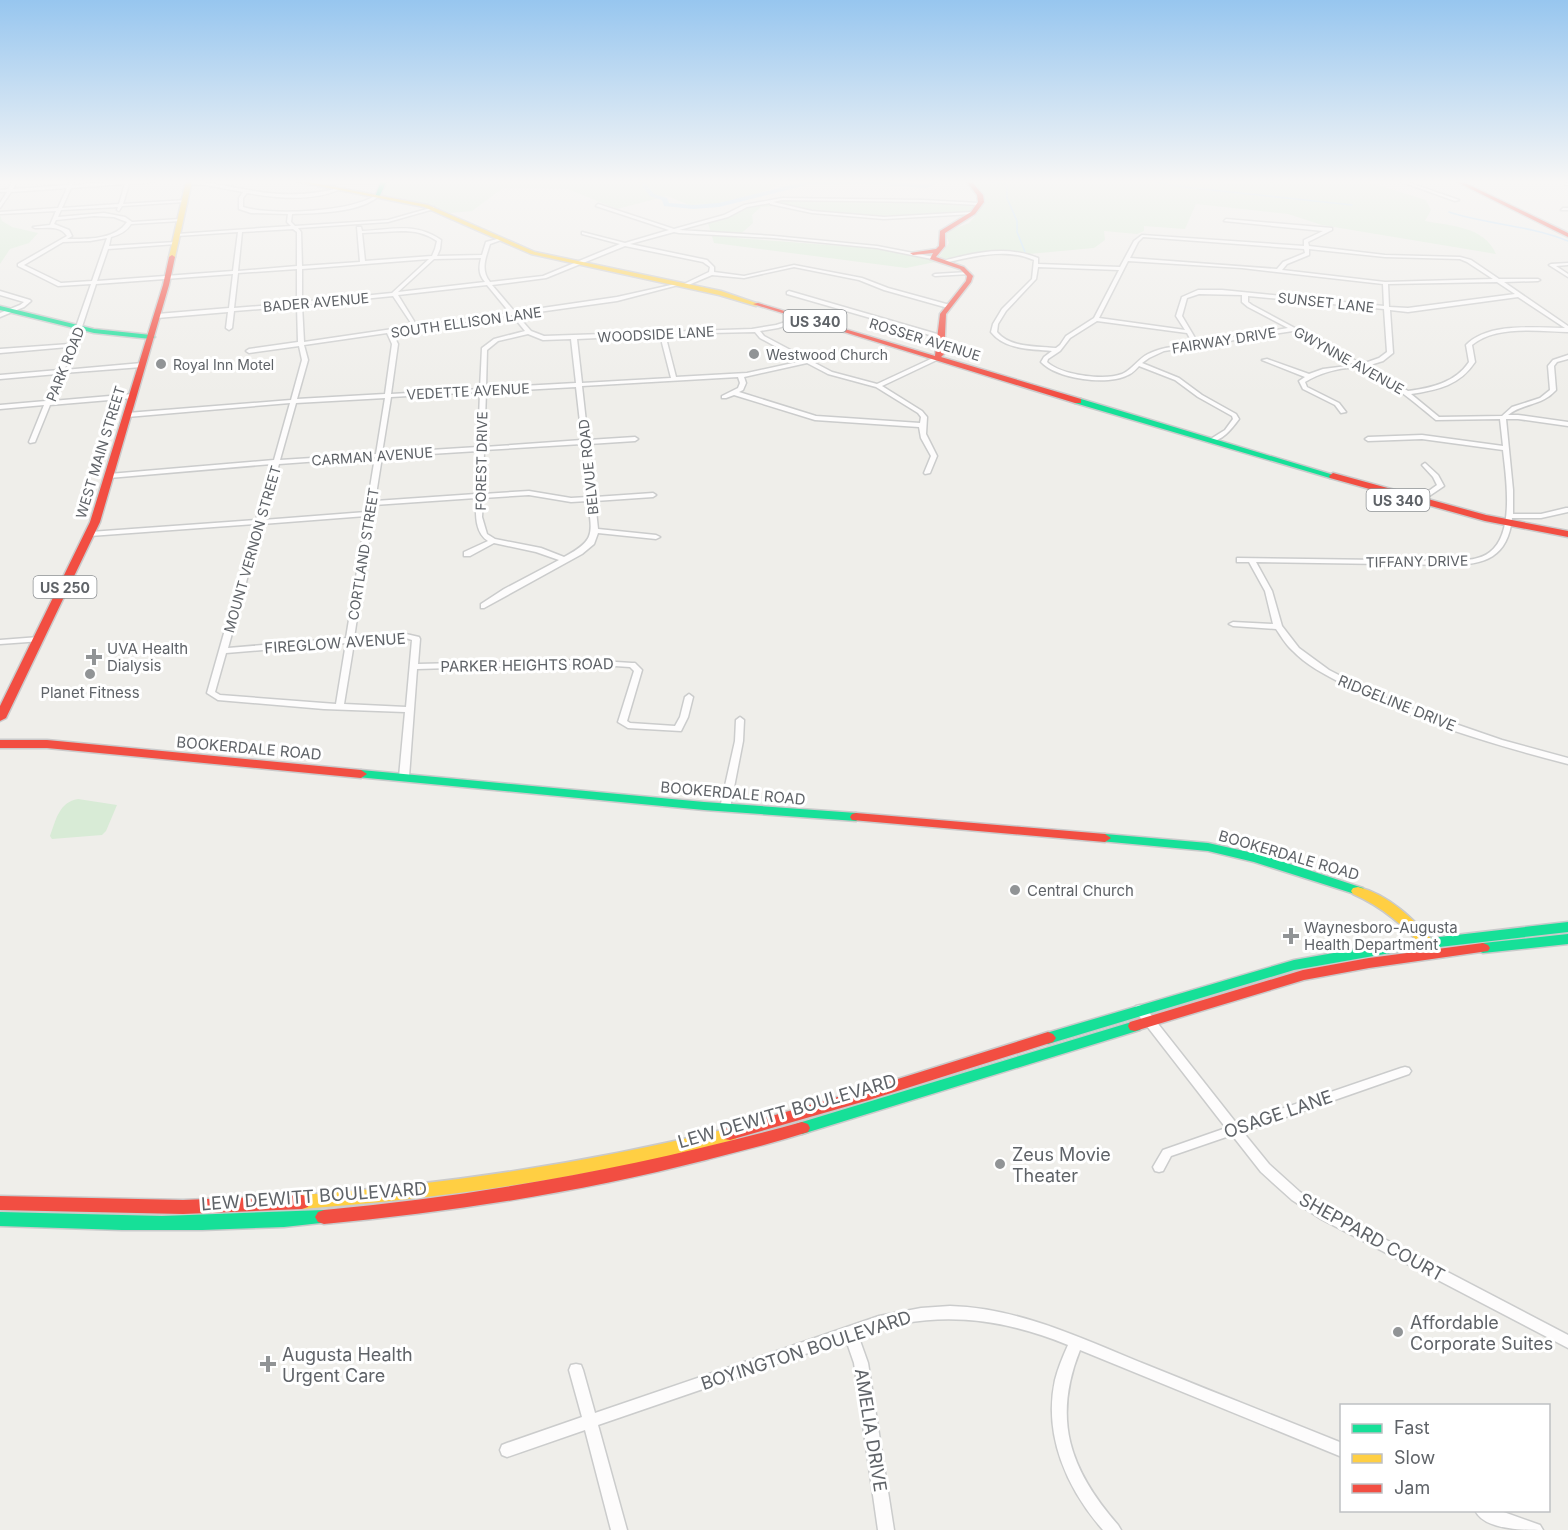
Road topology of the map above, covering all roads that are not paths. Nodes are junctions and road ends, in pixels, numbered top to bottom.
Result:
1 (44, 252) edge
2 (105, 252) edge
3 (173, 252) edge
4 (237, 252) edge
5 (299, 252) edge
6 (362, 252) edge
7 (435, 252) edge
8 (485, 252) edge
9 (533, 252) edge
10 (605, 252) edge
11 (665, 252) edge
12 (910, 252) edge
13 (939, 252) edge
14 (1130, 252) edge
15 (1308, 252) edge
16 (1349, 252) edge
17 (913, 253) joint
18 (484, 256) junction
19 (937, 257) junction
20 (433, 258) junction
21 (1127, 259) junction
22 (363, 263) junction
23 (579, 263) junction
24 (1568, 264) edge
25 (1036, 265) junction
26 (299, 268) junction
27 (1122, 269) junction
28 (1278, 271) junction
29 (234, 273) junction
30 (711, 273) junction
31 (968, 273) junction
32 (935, 275) dead end
33 (1568, 276) edge
34 (168, 278) junction
35 (1498, 280) junction
36 (1538, 280) dead end
37 (1385, 283) junction
38 (94, 284) junction
39 (488, 284) junction
40 (683, 284) junction
41 (0, 293) edge
42 (789, 293) dead end
43 (1245, 294) junction
44 (394, 295) junction
45 (1520, 295) junction
46 (300, 304) junction
47 (948, 306) junction
48 (1387, 309) junction
49 (231, 310) junction
50 (4, 311) edge
51 (516, 315) junction
52 (157, 316) junction
53 (805, 318) junction
54 (1096, 319) junction
55 (229, 328) dead end
56 (417, 329) junction
57 (1295, 329) junction
58 (1568, 329) edge
59 (78, 330) junction
60 (757, 331) junction
61 (389, 332) junction
62 (528, 332) junction
63 (1189, 332) junction
64 (662, 333) junction
65 (942, 337) junction
66 (574, 338) junction
67 (150, 339) junction
68 (302, 344) junction
69 (1196, 344) junction
70 (73, 345) junction
71 (1058, 350) junction
72 (0, 351) edge
73 (249, 351) dead end
74 (1568, 357) edge
75 (937, 358) junction
76 (1265, 360) dead end
77 (808, 361) junction
78 (1138, 363) junction
79 (142, 365) junction
80 (1361, 365) junction
81 (62, 372) junction
82 (740, 375) junction
83 (1309, 376) junction
84 (0, 377) edge
85 (674, 379) junction
86 (579, 385) junction
87 (878, 386) junction
88 (483, 390) junction
89 (735, 393) junction
90 (1407, 393) junction
91 (133, 396) junction
92 (388, 396) junction
93 (724, 398) dead end
94 (294, 401) junction
95 (49, 402) junction
96 (0, 407) edge
97 (1344, 412) dead end
98 (127, 415) junction
99 (1503, 418) junction
100 (1568, 424) edge
101 (921, 425) junction
102 (635, 439) dead end
103 (1368, 439) dead end
104 (1211, 441) junction
105 (32, 442) dead end
106 (585, 442) junction
107 (1505, 448) junction
108 (482, 449) junction
109 (378, 456) junction
110 (277, 462) junction
111 (1425, 465) dead end
112 (927, 473) dead end
113 (109, 476) junction
114 (652, 495) dead end
115 (480, 496) junction
116 (592, 499) junction
117 (1415, 502) junction
118 (372, 503) junction
119 (1566, 510) dead end
120 (370, 514) junction
121 (260, 522) junction
122 (1510, 522) junction
123 (594, 531) junction
124 (90, 534) junction
125 (656, 537) dead end
126 (1568, 537) edge
127 (493, 541) junction
128 (467, 554) dead end
129 (566, 560) junction
130 (1240, 560) dead end
131 (1251, 560) junction
132 (484, 606) dead end
133 (1233, 624) dead end
134 (1277, 627) junction
135 (39, 639) junction
136 (350, 641) junction
137 (0, 642) edge
138 (222, 651) junction
139 (413, 667) junction
140 (689, 697) dead end
141 (340, 706) junction
142 (410, 710) junction
143 (0, 718) edge
144 (740, 720) dead end
145 (0, 744) edge
146 (1568, 760) edge
147 (404, 777) junction
148 (725, 808) junction
149 (1568, 927) edge
150 (1568, 939) edge
151 (1426, 942) junction
152 (1434, 952) junction
153 (1140, 1009) junction
154 (1151, 1022) junction
155 (1405, 1071) dead end
156 (1233, 1129) junction
157 (728, 1134) junction
158 (733, 1148) junction
159 (1159, 1167) dead end
160 (0, 1203) edge
161 (0, 1219) edge
162 (850, 1332) junction
163 (1076, 1342) junction
164 (1568, 1342) edge
165 (576, 1370) dead end
166 (590, 1422) junction
167 (507, 1450) dead end
168 (1340, 1450) edge
169 (1485, 1512) edge
170 (619, 1530) edge
171 (886, 1530) edge
172 (1113, 1530) edge
173 (1535, 1530) edge

1 - 38 street
2 - 38 street, PARK ROAD
3 - 34 main road, WEST MAIN STREET / US 250
4 - 29 street
5 - 26 street, MOUNT VERNON STREET
6 - 22 street
7 - 20 street
8 - 18 street
9 - 23 main road, ROSSER AVENUE / US 340
10 - 23 street, BADER AVENUE
11 - 30 street
12 - 17 street
13 - 19 main road
14 - 21 street
15 - 28 street
16 - 35 street
17 - 19 main road
18 - 20 street
18 - 39 street
19 - 25 street
19 - 31 main road
20 - 22 street
20 - 44 street
21 - 27 street
21 - 28 street
22 - 26 street
23 - 39 street, BADER AVENUE
23 - 40 main road, ROSSER AVENUE / US 340
24 - 33 street
25 - 27 street
25 - 71 street
26 - 29 street
26 - 46 street, MOUNT VERNON STREET
27 - 54 street
28 - 37 street
29 - 34 street
29 - 49 street
30 - 40 street, SOUTH ELLISON LANE
30 - 47 street
31 - 32 street
31 - 47 main road
34 - 38 street
34 - 52 main road, WEST MAIN STREET / US 250
35 - 36 street
35 - 37 street
35 - 45 street
37 - 48 street
38 - 59 street, PARK ROAD
39 - 44 street, BADER AVENUE
39 - 51 street
40 - 51 street, SOUTH ELLISON LANE
40 - 53 main road, ROSSER AVENUE / US 340
41 - 50 street
42 - 65 street
43 - 48 street, SUNSET LANE
43 - 57 street, GWYNNE AVENUE
43 - 63 street, SUNSET LANE
44 - 46 street, BADER AVENUE
44 - 56 street
45 - 48 street, SUNSET LANE
45 - 58 street
46 - 49 street, BADER AVENUE
46 - 68 street, MOUNT VERNON STREET
47 - 65 main road
48 - 80 street
49 - 52 street, BADER AVENUE
49 - 55 street
50 - 59 main road
51 - 56 street, SOUTH ELLISON LANE
51 - 62 street
52 - 67 main road, WEST MAIN STREET / US 250
53 - 60 street, WOODSIDE LANE
53 - 75 main road, ROSSER AVENUE / US 340
54 - 63 street
54 - 71 street, FAIRWAY DRIVE
56 - 61 street, SOUTH ELLISON LANE
57 - 69 street, FAIRWAY DRIVE
57 - 80 street, GWYNNE AVENUE
58 - 90 street
59 - 67 main road
59 - 70 street, PARK ROAD
60 - 64 street, WOODSIDE LANE
60 - 77 street
61 - 68 street, SOUTH ELLISON LANE
61 - 92 street, CORTLAND STREET
62 - 66 street, WOODSIDE LANE
62 - 88 street, FOREST DRIVE
63 - 69 street, SUNSET LANE
64 - 66 street, WOODSIDE LANE
64 - 85 street
65 - 75 main road
66 - 86 street, BELVUE ROAD
67 - 79 main road, WEST MAIN STREET / US 250
68 - 73 street, SOUTH ELLISON LANE
68 - 94 street, MOUNT VERNON STREET
69 - 78 street, FAIRWAY DRIVE
70 - 72 street
70 - 81 street, PARK ROAD
71 - 78 street, FAIRWAY DRIVE
74 - 99 street
75 - 87 street
75 - 104 main road, ROSSER AVENUE / US 340
76 - 83 street
77 - 82 street, VEDETTE AVENUE
77 - 87 street
78 - 104 street
79 - 81 street
79 - 91 main road, WEST MAIN STREET / US 250
80 - 83 street
80 - 90 street, GWYNNE AVENUE
81 - 84 street
81 - 95 street, PARK ROAD
82 - 85 street, VEDETTE AVENUE
82 - 89 street
83 - 97 street
85 - 86 street, VEDETTE AVENUE
86 - 88 street, VEDETTE AVENUE
86 - 106 street, BELVUE ROAD
87 - 101 street
88 - 92 street, VEDETTE AVENUE
88 - 108 street, FOREST DRIVE
89 - 93 street
89 - 101 street
90 - 99 street, GWYNNE AVENUE
91 - 95 street
91 - 98 main road, WEST MAIN STREET / US 250
92 - 94 street, VEDETTE AVENUE
92 - 109 street, CORTLAND STREET
94 - 98 street, VEDETTE AVENUE
94 - 110 street, MOUNT VERNON STREET
95 - 96 street
95 - 105 street, PARK ROAD
98 - 113 main road, WEST MAIN STREET / US 250
99 - 100 street, GWYNNE AVENUE
99 - 107 street
101 - 112 street
102 - 106 street, CARMAN AVENUE
103 - 107 street
104 - 117 main road, ROSSER AVENUE / US 340
106 - 108 street, CARMAN AVENUE
106 - 116 street, BELVUE ROAD
107 - 122 street
108 - 109 street, CARMAN AVENUE
108 - 115 street, FOREST DRIVE
109 - 110 street, CARMAN AVENUE
109 - 118 street, CORTLAND STREET
110 - 113 street, CARMAN AVENUE
110 - 121 street, MOUNT VERNON STREET
111 - 117 street
113 - 124 main road, WEST MAIN STREET / US 250
114 - 116 street
115 - 116 street
115 - 118 street
115 - 127 street, FOREST DRIVE
116 - 123 street, BELVUE ROAD
117 - 122 main road, ROSSER AVENUE / US 340
118 - 120 street, CORTLAND STREET
119 - 122 street
120 - 121 street
120 - 136 street, CORTLAND STREET
121 - 124 street
121 - 138 street, MOUNT VERNON STREET
122 - 126 main road, ROSSER AVENUE / US 340
122 - 131 street, TIFFANY DRIVE
123 - 125 street
123 - 129 street, BELVUE ROAD
124 - 135 main road, WEST MAIN STREET / US 250
127 - 128 street
127 - 129 street
129 - 132 street, BELVUE ROAD
130 - 131 street, TIFFANY DRIVE
131 - 134 street, RIDGELINE DRIVE
133 - 134 street
134 - 146 street, RIDGELINE DRIVE
135 - 137 street
135 - 143 main road, WEST MAIN STREET / US 250
136 - 138 street, FIREGLOW AVENUE
136 - 139 street, FIREGLOW AVENUE
136 - 141 street, CORTLAND STREET
138 - 141 street, MOUNT VERNON STREET
139 - 140 street, PARKER HEIGHTS ROAD
139 - 142 street, FIREGLOW AVENUE
141 - 142 street, MOUNT VERNON STREET
142 - 147 street, FIREGLOW AVENUE
144 - 148 street
145 - 147 main road, BOOKERDALE ROAD
147 - 148 main road, BOOKERDALE ROAD
148 - 151 main road, BOOKERDALE ROAD
149 - 151 main road, LEW DEWITT BOULEVARD
150 - 152 main road, LEW DEWITT BOULEVARD
151 - 152 main road, BOOKERDALE ROAD
151 - 153 main road, LEW DEWITT BOULEVARD
152 - 154 main road, LEW DEWITT BOULEVARD
153 - 154 street, SHEPPARD COURT
153 - 157 main road, LEW DEWITT BOULEVARD
154 - 156 street, SHEPPARD COURT
154 - 158 main road, LEW DEWITT BOULEVARD
155 - 156 street, OSAGE LANE
156 - 159 street, OSAGE LANE
156 - 164 street, SHEPPARD COURT
157 - 158 street
157 - 160 main road, LEW DEWITT BOULEVARD
158 - 161 main road, LEW DEWITT BOULEVARD
162 - 163 street, BOYINGTON BOULEVARD
162 - 166 street, BOYINGTON BOULEVARD
162 - 171 street, AMELIA DRIVE
163 - 168 street, BOYINGTON BOULEVARD
163 - 172 street
165 - 166 street
166 - 167 street, BOYINGTON BOULEVARD
166 - 170 street
169 - 173 street

